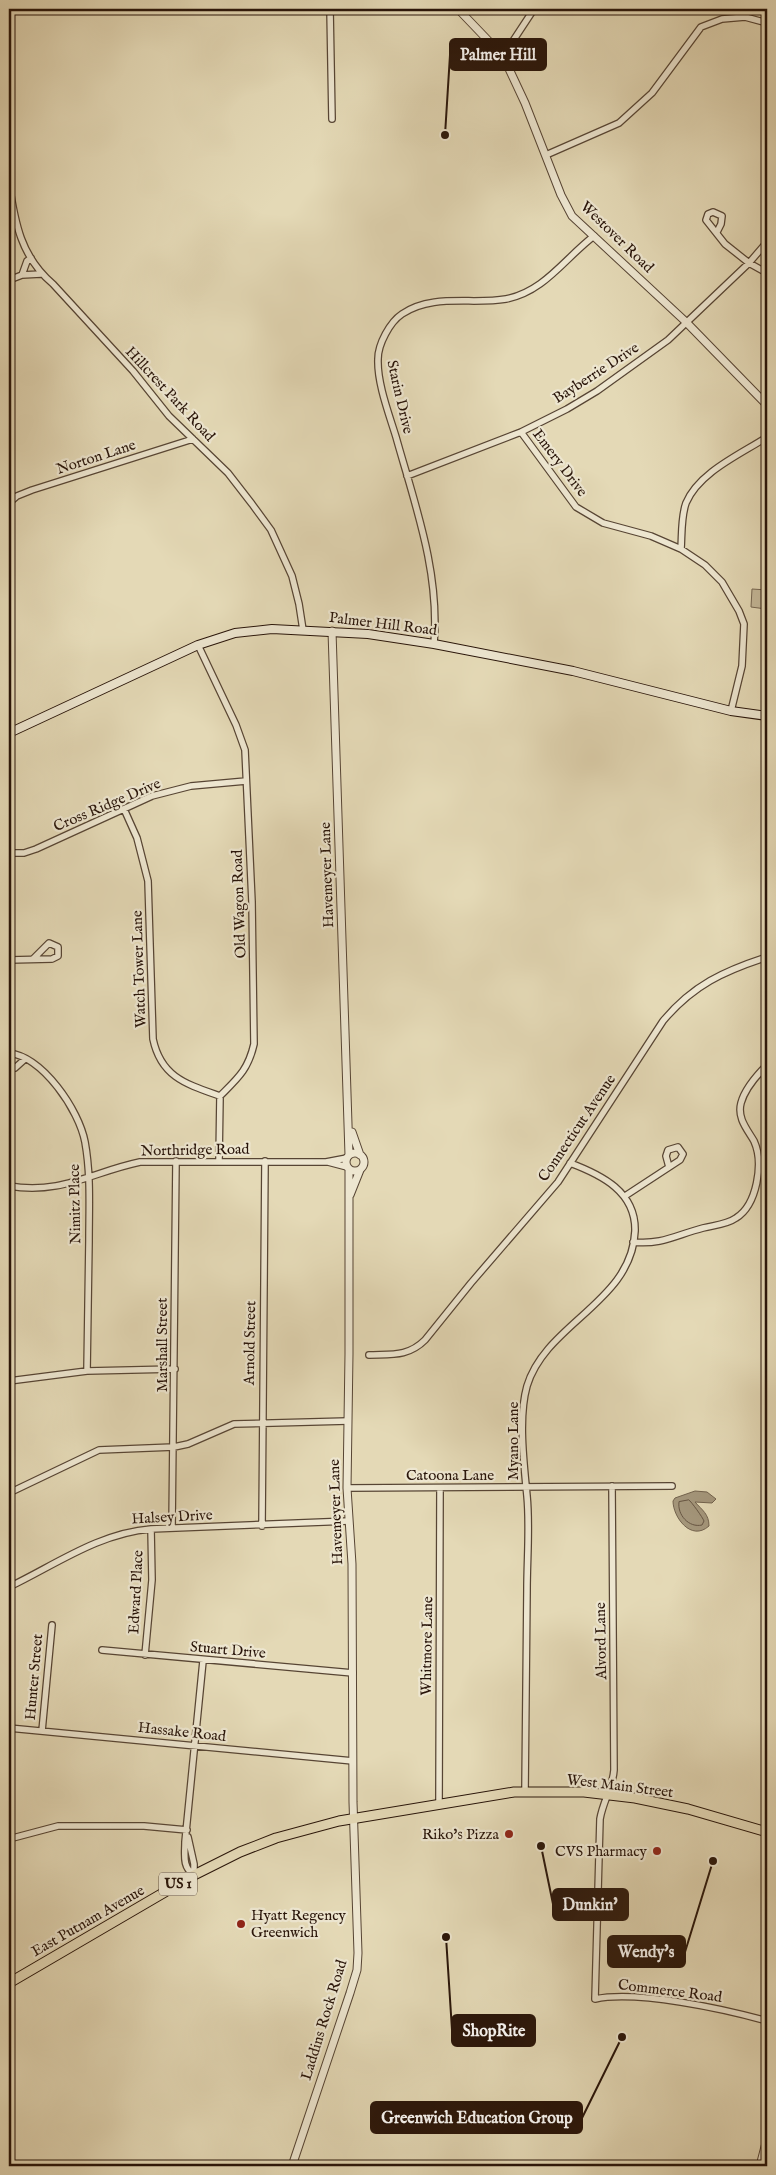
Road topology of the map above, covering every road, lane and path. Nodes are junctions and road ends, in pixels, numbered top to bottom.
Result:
1 (139, 9) edge
2 (152, 9) edge
3 (330, 9) edge
4 (458, 9) edge
5 (534, 9) edge
6 (767, 23) edge
7 (503, 56) junction
8 (332, 119) dead end
9 (546, 155) junction
10 (9, 184) edge
11 (717, 232) dead end
12 (594, 236) junction
13 (767, 242) edge
14 (30, 258) junction
15 (749, 263) junction
16 (767, 273) edge
17 (41, 274) junction
18 (22, 275) junction
19 (9, 280) edge
20 (686, 322) junction
21 (767, 405) edge
22 (521, 432) junction
23 (767, 438) edge
24 (193, 439) junction
25 (407, 476) junction
26 (9, 503) edge
27 (681, 549) junction
28 (303, 630) junction
29 (332, 631) junction
30 (434, 644) junction
31 (198, 645) junction
32 (731, 711) junction
33 (767, 716) edge
34 (9, 733) edge
35 (246, 781) junction
36 (124, 809) junction
37 (9, 853) edge
38 (767, 957) edge
39 (34, 958) dead end
40 (9, 960) edge
41 (9, 1053) edge
42 (26, 1060) junction
43 (767, 1065) edge
44 (9, 1069) edge
45 (220, 1096) junction
46 (347, 1119) junction
47 (360, 1155) junction
48 (348, 1156) junction
49 (219, 1160) junction
50 (176, 1161) junction
51 (265, 1161) junction
52 (326, 1162) junction
53 (570, 1163) junction
54 (669, 1167) dead end
55 (348, 1168) junction
56 (360, 1170) junction
57 (90, 1178) junction
58 (9, 1186) edge
59 (625, 1196) junction
60 (348, 1205) junction
61 (633, 1242) junction
62 (369, 1355) dead end
63 (175, 1369) junction
64 (87, 1371) junction
65 (9, 1381) edge
66 (348, 1421) junction
67 (262, 1424) junction
68 (174, 1447) junction
69 (612, 1486) junction
70 (672, 1486) dead end
71 (525, 1487) junction
72 (347, 1488) junction
73 (440, 1488) junction
74 (9, 1493) edge
75 (349, 1521) junction
76 (262, 1526) junction
77 (172, 1528) junction
78 (151, 1529) junction
79 (9, 1587) edge
80 (52, 1625) dead end
81 (102, 1650) dead end
82 (145, 1655) junction
83 (203, 1661) junction
84 (353, 1673) junction
85 (9, 1728) edge
86 (42, 1731) junction
87 (195, 1747) junction
88 (353, 1761) junction
89 (525, 1791) junction
90 (608, 1796) junction
91 (439, 1805) junction
92 (408, 1811) joint
93 (354, 1818) junction
94 (187, 1830) junction
95 (767, 1832) edge
96 (9, 1839) edge
97 (194, 1875) junction
98 (9, 1983) edge
99 (767, 2021) edge
100 (9, 2032) edge
101 (9, 2045) edge
102 (767, 2139) edge
103 (292, 2166) edge
104 (760, 2166) edge

1 - 2 street
3 - 8 street
4 - 7 street, Westover Road
5 - 7 street
6 - 9 street
7 - 9 street, Westover Road
9 - 12 street, Westover Road
10 - 14 street, Hillcrest Park Road
11 - 15 street
12 - 20 street, Westover Road
12 - 25 street, Starin Drive
13 - 15 street, Bayberrie Drive
14 - 17 street, Hillcrest Park Road
14 - 18 street
15 - 16 street
15 - 20 street, Bayberrie Drive
17 - 18 street
17 - 24 street, Hillcrest Park Road
18 - 19 street
20 - 21 street, Westover Road
20 - 22 street, Bayberrie Drive
22 - 25 street, Bayberrie Drive
22 - 27 street, Emery Drive
23 - 27 street
24 - 26 street, Norton Lane
24 - 28 street, Hillcrest Park Road
25 - 30 street, Starin Drive
27 - 32 street, Emery Drive
28 - 29 main road, Palmer Hill Road
28 - 31 main road, Palmer Hill Road
29 - 30 main road, Palmer Hill Road
29 - 46 street, Havemeyer Lane
30 - 32 main road, Palmer Hill Road
31 - 34 main road, Palmer Hill Road
31 - 35 street, Old Wagon Road
32 - 33 main road, Palmer Hill Road
35 - 36 street, Cross Ridge Drive
35 - 45 street, Old Wagon Road
36 - 37 street, Cross Ridge Drive
36 - 45 street, Watch Tower Lane
38 - 53 street, Connecticut Avenue
39 - 40 street
41 - 42 street, Nimitz Place
42 - 44 street
42 - 57 street, Nimitz Place
43 - 61 street
45 - 49 street
46 - 47 street, Havemeyer Lane
46 - 48 street, Havemeyer Lane
47 - 48 street
47 - 56 street
48 - 52 street, Northridge Road
48 - 55 street
49 - 50 street, Northridge Road
49 - 51 street, Northridge Road
50 - 57 street, Northridge Road
50 - 63 street, Marshall Street
51 - 52 street, Northridge Road
51 - 67 street, Arnold Street
52 - 55 street, Northridge Road
53 - 59 street, Myano Lane
53 - 62 street, Connecticut Avenue
54 - 59 street
55 - 56 street
55 - 60 street, Havemeyer Lane
56 - 60 street, Havemeyer Lane
57 - 58 street, Northridge Road
57 - 64 street, Nimitz Place
59 - 61 street, Myano Lane
60 - 66 street, Havemeyer Lane
61 - 71 street, Myano Lane
63 - 64 street
63 - 68 street, Marshall Street
64 - 65 street
66 - 67 street
66 - 72 street, Havemeyer Lane
67 - 68 street
67 - 76 street, Arnold Street
68 - 74 street
68 - 77 street, Marshall Street
69 - 70 street, Catoona Lane
69 - 71 street, Catoona Lane
69 - 90 street, Alvord Lane
71 - 73 street, Catoona Lane
71 - 89 street, Myano Lane
72 - 73 street, Catoona Lane
72 - 75 street, Havemeyer Lane
73 - 91 street, Whitmore Lane
75 - 76 street, Halsey Drive
75 - 84 street, Havemeyer Lane
76 - 77 street, Halsey Drive
77 - 78 street, Halsey Drive
78 - 79 street, Halsey Drive
78 - 82 street, Edward Place
80 - 86 street, Hunter Street
81 - 82 street, Stuart Drive
82 - 83 street, Stuart Drive
83 - 84 street, Stuart Drive
83 - 87 street
84 - 88 street, Havemeyer Lane
85 - 86 street, Hassake Road
86 - 87 street, Hassake Road
87 - 88 street, Hassake Road
87 - 94 street
88 - 93 street, Havemeyer Lane
89 - 90 main road, West Main Street / US 1
89 - 91 main road, West Main Street / US 1
90 - 95 main road, West Main Street / US 1
90 - 99 street, Commerce Road
91 - 92 main road, West Main Street / US 1
92 - 93 main road, East Putnam Avenue / US 1
93 - 97 main road, East Putnam Avenue / US 1
93 - 103 street, Laddins Rock Road
94 - 96 street
94 - 97 street
97 - 98 main road, East Putnam Avenue / US 1
100 - 101 street
102 - 104 street

